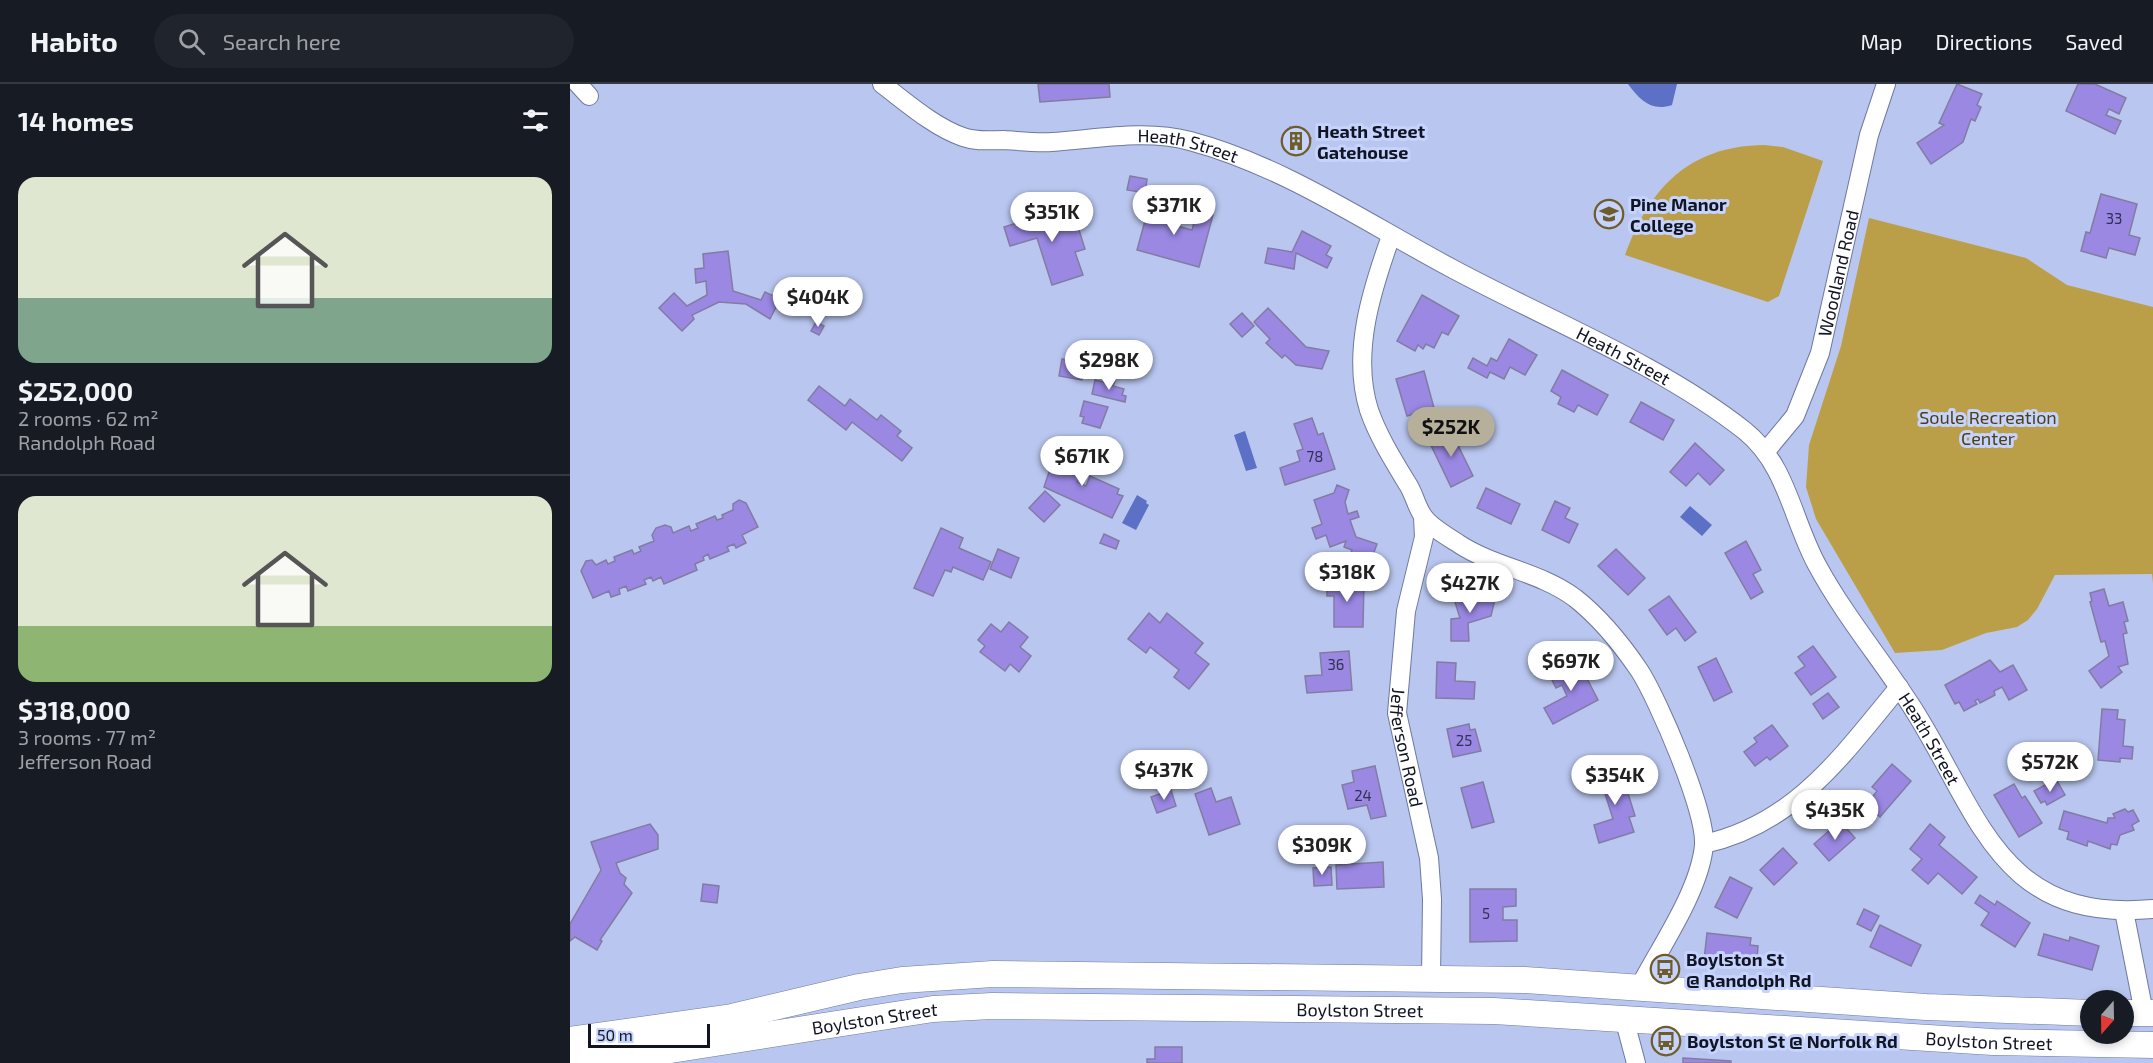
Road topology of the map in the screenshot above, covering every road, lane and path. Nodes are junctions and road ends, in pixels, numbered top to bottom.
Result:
1 (882, 84) edge
2 (1886, 84) edge
3 (1391, 236) junction
4 (1766, 451) junction
5 (1423, 517) junction
6 (1899, 687) junction
7 (1704, 844) junction
8 (2153, 909) edge
9 (2124, 912) junction
10 (1431, 978) junction
11 (1640, 986) junction
12 (2080, 1013) edge
13 (2140, 1013) edge
14 (1624, 1018) junction
15 (570, 1040) edge
16 (2153, 1045) edge
17 (570, 1063) edge
18 (1636, 1063) edge

1 - 3 street, Heath Street
2 - 4 street, Woodland Road
3 - 4 street, Heath Street
3 - 5 street
4 - 6 street, Heath Street
5 - 7 street
5 - 10 street, Jefferson Road
6 - 7 street
6 - 9 street, Heath Street
7 - 11 street
8 - 9 street, Heath Street
9 - 13 street
10 - 11 highway, Boylston Street
10 - 15 highway, Boylston Street
11 - 12 highway, Boylston Street
14 - 16 highway, Boylston Street
14 - 17 highway, Boylston Street
14 - 18 street

